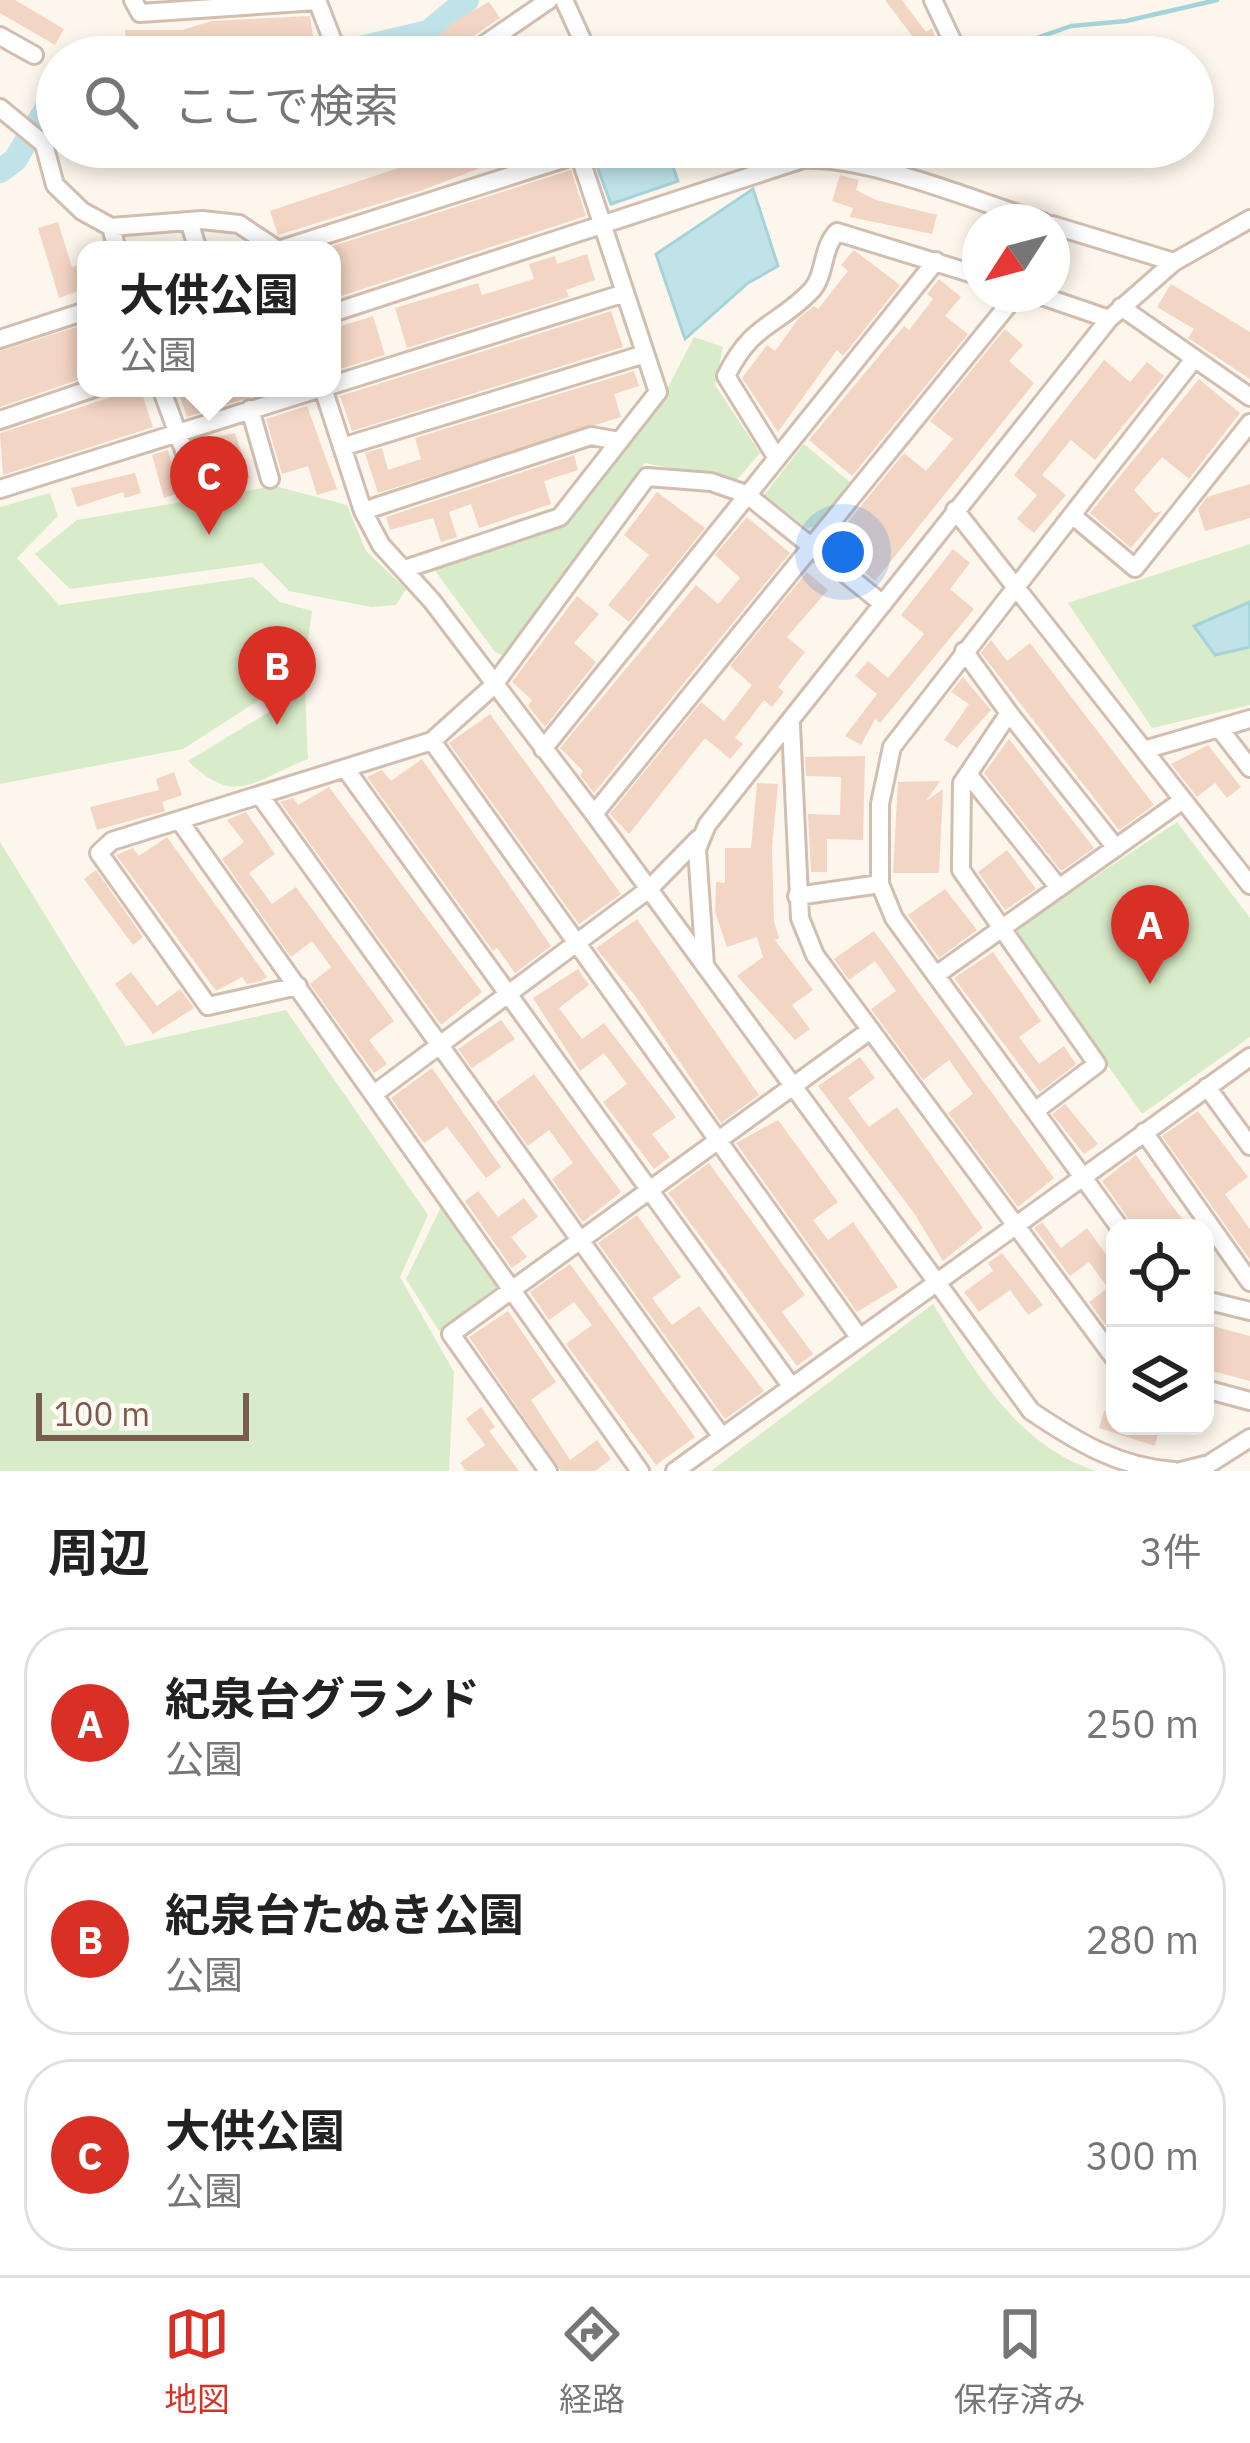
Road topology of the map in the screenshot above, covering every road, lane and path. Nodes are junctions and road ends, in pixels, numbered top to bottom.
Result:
1 (133, 0) edge
2 (317, 0) edge
3 (549, 0) edge
4 (564, 0) edge
5 (933, 0) edge
6 (0, 36) edge
7 (331, 36) edge
8 (497, 36) edge
9 (580, 36) edge
10 (950, 36) edge
11 (34, 55) dead end
12 (6, 111) edge
13 (36, 136) edge
14 (51, 168) edge
15 (528, 168) edge
16 (585, 168) edge
17 (772, 168) edge
18 (861, 168) edge
19 (982, 204) edge
20 (1250, 219) edge
21 (189, 221) junction
22 (603, 226) junction
23 (111, 227) junction
24 (1070, 230) edge
25 (115, 241) edge
26 (195, 241) edge
27 (264, 241) edge
28 (305, 241) edge
29 (936, 261) junction
30 (1174, 262) junction
31 (962, 270) edge
32 (625, 293) junction
33 (1070, 302) edge
34 (341, 310) edge
35 (1002, 312) edge
36 (77, 313) edge
37 (1115, 313) junction
38 (0, 339) edge
39 (645, 354) junction
40 (1194, 359) junction
41 (341, 382) edge
42 (77, 394) edge
43 (163, 397) edge
44 (291, 397) edge
45 (325, 397) edge
46 (1250, 397) edge
47 (250, 409) junction
48 (0, 420) edge
49 (1250, 423) edge
50 (177, 432) junction
51 (619, 441) junction
52 (342, 447) junction
53 (775, 455) junction
54 (270, 479) dead end
55 (0, 489) edge
56 (199, 491) dead end
57 (746, 494) junction
58 (956, 510) junction
59 (363, 511) junction
60 (1072, 515) junction
61 (812, 547) junction
62 (405, 569) junction
63 (1014, 584) junction
64 (883, 604) junction
65 (964, 651) junction
66 (493, 686) junction
67 (1009, 713) junction
68 (1250, 719) edge
69 (790, 725) junction
70 (1219, 728) junction
71 (432, 741) junction
72 (543, 748) junction
73 (1144, 750) junction
74 (346, 768) junction
75 (1250, 768) edge
76 (968, 775) junction
77 (261, 797) junction
78 (1183, 800) junction
79 (595, 814) junction
80 (181, 823) junction
81 (700, 837) junction
82 (1116, 848) junction
83 (880, 884) junction
84 (1250, 885) edge
85 (1059, 888) junction
86 (649, 889) junction
87 (797, 896) junction
88 (1000, 930) junction
89 (576, 941) junction
90 (705, 966) junction
91 (936, 975) junction
92 (298, 986) junction
93 (507, 990) junction
94 (869, 1031) junction
95 (436, 1043) junction
96 (1250, 1057) edge
97 (1207, 1087) junction
98 (794, 1088) junction
99 (374, 1094) junction
100 (1035, 1111) junction
101 (1144, 1132) junction
102 (718, 1140) junction
103 (1248, 1140) edge
104 (1083, 1177) junction
105 (650, 1190) junction
106 (1113, 1219) edge
107 (1015, 1227) junction
108 (581, 1241) junction
109 (934, 1282) junction
110 (1250, 1282) edge
111 (512, 1290) junction
112 (1214, 1302) edge
113 (1250, 1311) edge
114 (859, 1337) junction
115 (1106, 1347) edge
116 (790, 1386) junction
117 (1214, 1391) edge
118 (1250, 1401) edge
119 (722, 1438) junction
120 (1250, 1438) edge
121 (548, 1471) edge
122 (640, 1471) edge
123 (675, 1471) edge
124 (1178, 1471) edge

1 - 2 street
2 - 7 street
3 - 8 street
4 - 9 street
5 - 10 street
6 - 11 street
12 - 13 street
14 - 23 street
15 - 28 street
16 - 22 street
17 - 22 street
18 - 19 street
20 - 30 street
21 - 23 street
21 - 26 street
21 - 27 street
22 - 32 street
22 - 34 street
23 - 25 street
24 - 30 street
29 - 31 street
29 - 53 street
29 - 53 street
30 - 37 street
32 - 39 street
32 - 41 street
33 - 37 street
35 - 61 street
36 - 38 street
37 - 40 street
37 - 58 street
39 - 51 street
39 - 52 street
40 - 46 street
40 - 60 street
42 - 48 street
43 - 50 street
44 - 47 street
45 - 52 street
47 - 50 street
47 - 54 street
49 - 60 street
50 - 55 street
50 - 56 street
51 - 59 street
51 - 62 street
52 - 59 street
53 - 57 street
57 - 61 street
57 - 66 street
57 - 72 street
58 - 63 street
58 - 64 street
59 - 62 street
60 - 63 street
61 - 64 street
61 - 79 street
62 - 66 street
63 - 65 street
63 - 73 street
64 - 69 street
65 - 67 street
65 - 83 street
66 - 71 street
66 - 72 street
67 - 76 street
67 - 82 street
68 - 70 street
69 - 81 street
69 - 87 street
70 - 73 street
70 - 75 street
71 - 74 street
71 - 89 street
72 - 79 street
73 - 78 street
74 - 77 street
74 - 93 street
76 - 85 street
76 - 88 street
77 - 80 street
77 - 95 street
78 - 82 street
78 - 84 street
79 - 86 street
80 - 92 street
80 - 92 street
81 - 86 street
81 - 90 street
82 - 85 street
83 - 87 street
83 - 91 street
85 - 88 street
86 - 89 street
86 - 90 street
87 - 94 street
88 - 91 street
88 - 100 street
89 - 93 street
89 - 102 street
90 - 98 street
91 - 100 street
92 - 99 street
93 - 95 street
93 - 105 street
94 - 98 street
94 - 107 street
95 - 99 street
95 - 108 street
96 - 97 street
97 - 101 street
97 - 103 street
98 - 102 street
98 - 109 street
99 - 111 street
100 - 104 street
101 - 104 street
101 - 110 street
102 - 105 street
102 - 114 street
104 - 106 street
104 - 107 street
105 - 108 street
105 - 116 street
107 - 109 street
107 - 115 street
108 - 111 street
108 - 119 street
109 - 114 street
109 - 124 street
111 - 121 street
111 - 122 street
112 - 113 street
114 - 116 street
116 - 119 street
117 - 118 street
119 - 123 street
120 - 124 street

